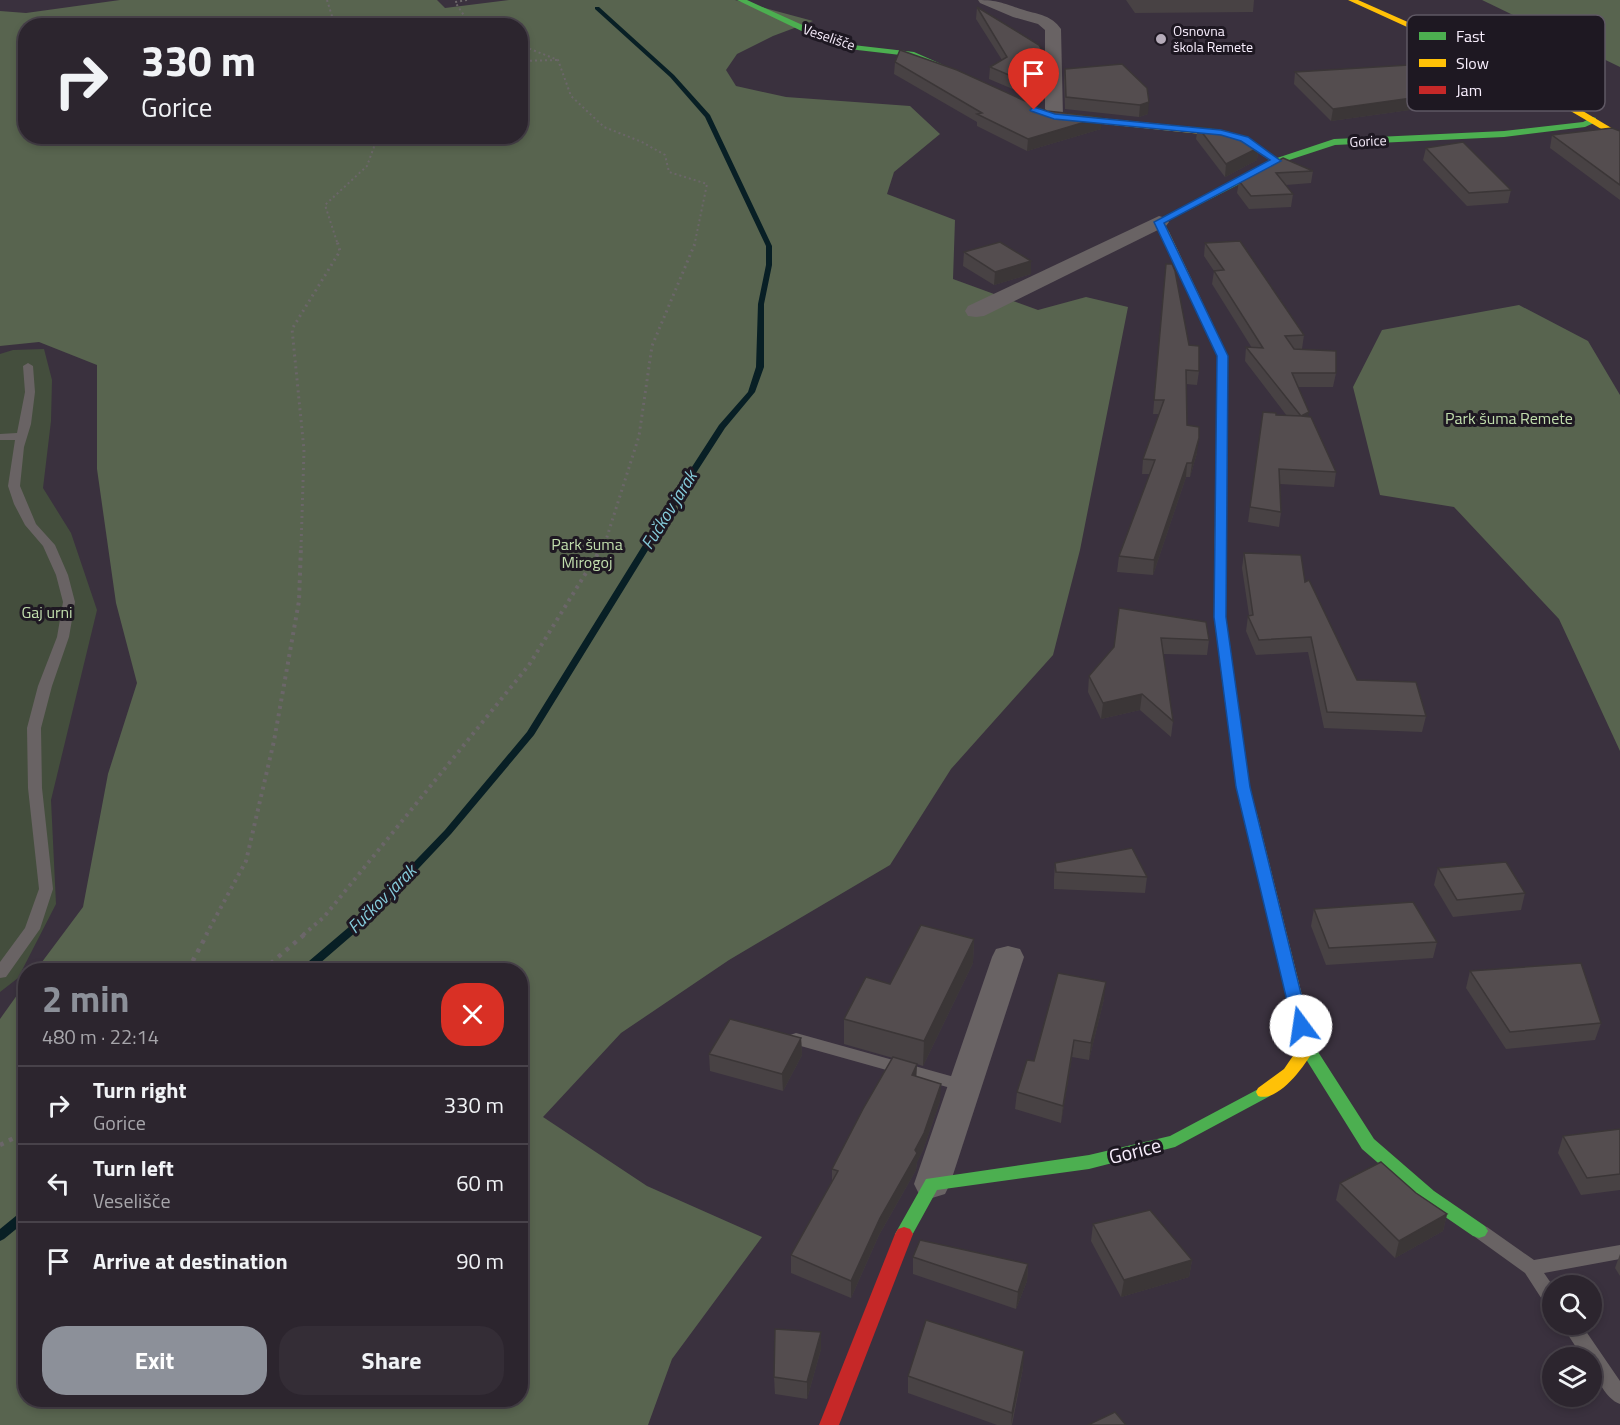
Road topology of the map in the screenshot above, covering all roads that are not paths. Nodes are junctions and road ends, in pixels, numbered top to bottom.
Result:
1 (741, 0) edge
2 (986, 0) edge
3 (1352, 0) edge
4 (1407, 25) edge
5 (970, 79) edge
6 (1578, 111) edge
7 (1049, 115) joint
8 (1593, 120) junction
9 (1620, 137) edge
10 (1277, 161) junction
11 (1159, 222) junction
12 (976, 311) dead end
13 (28, 366) dead end
14 (21, 436) junction
15 (0, 437) edge
16 (1008, 957) dead end
17 (0, 972) edge
18 (796, 1039) edge
19 (1306, 1048) junction
20 (965, 1086) junction
21 (932, 1184) junction
22 (1479, 1231) joint
23 (1620, 1252) edge
24 (1531, 1268) junction
25 (1542, 1284) edge
26 (1578, 1335) edge
27 (1620, 1396) edge
28 (829, 1425) edge

1 - 5 street, Veselišče
2 - 7 street
3 - 4 street
6 - 8 street
7 - 10 street
8 - 9 street
8 - 10 street, Gorice
10 - 11 street, Gorice
11 - 12 street, Gorice
11 - 19 street
13 - 14 lane
14 - 15 lane
14 - 17 lane
16 - 20 street
18 - 20 lane
19 - 21 street, Gorice
19 - 22 street
20 - 21 street
21 - 28 street
22 - 24 lane
23 - 24 lane
24 - 25 lane
26 - 27 lane

